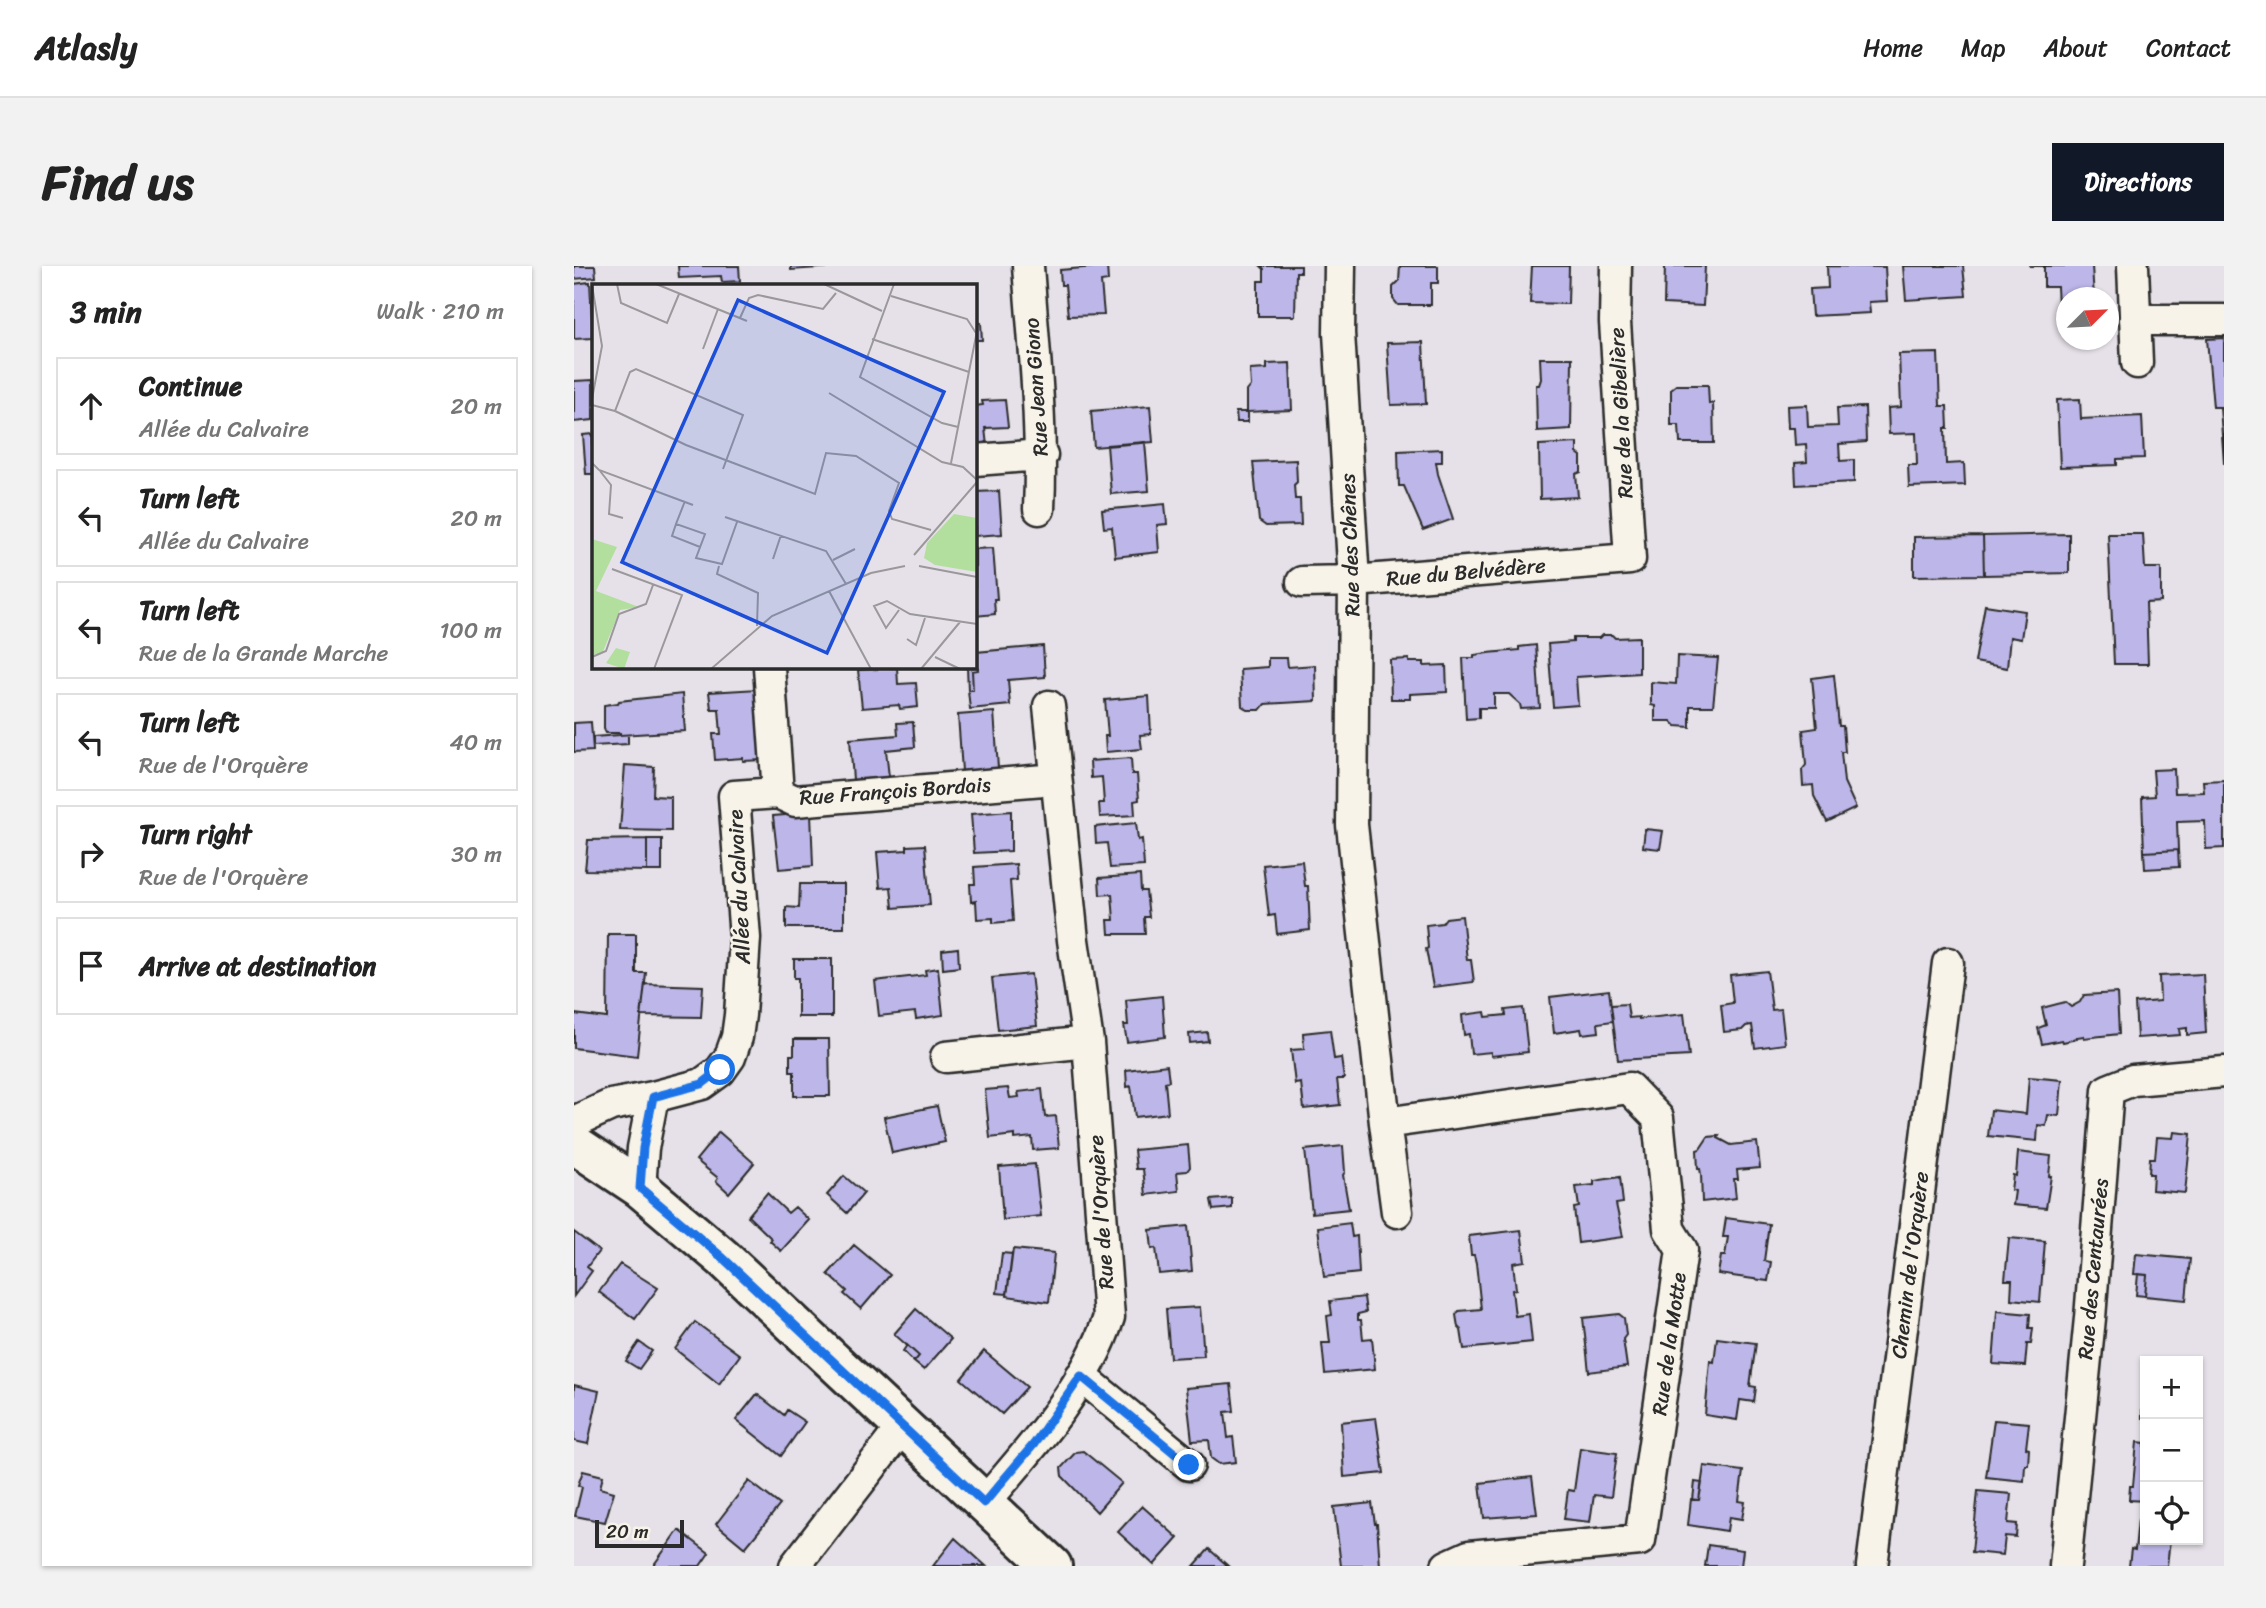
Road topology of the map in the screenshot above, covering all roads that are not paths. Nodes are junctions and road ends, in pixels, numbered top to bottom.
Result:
1 (1027, 266) edge
2 (1340, 266) edge
3 (1616, 266) edge
4 (2133, 266) edge
5 (2135, 320) junction
6 (2224, 320) edge
7 (2137, 363) dead end
8 (1042, 455) junction
9 (976, 460) edge
10 (1039, 509) dead end
11 (1630, 559) joint
12 (1354, 581) junction
13 (1302, 582) dead end
14 (769, 668) edge
15 (1049, 706) dead end
16 (1056, 779) junction
17 (778, 793) junction
18 (1948, 963) dead end
19 (1087, 1042) junction
20 (946, 1057) dead end
21 (2224, 1072) edge
22 (653, 1097) junction
23 (574, 1122) edge
24 (1385, 1123) junction
25 (574, 1144) edge
26 (640, 1188) junction
27 (1397, 1212) dead end
28 (1081, 1376) junction
29 (903, 1426) junction
30 (1189, 1465) dead end
31 (984, 1503) junction
32 (795, 1566) edge
33 (1052, 1566) edge
34 (1447, 1566) edge
35 (1872, 1566) edge
36 (2065, 1566) edge

1 - 8 street, Rue Jean Giono
2 - 12 street, Rue des Chênes
3 - 11 street, Rue de la Gibelière
4 - 5 street
5 - 6 street
5 - 7 street
8 - 9 street
8 - 10 street, Rue Jean Giono
11 - 12 street, Rue du Belvédère
12 - 13 street, Rue du Belvédère
12 - 24 street, Rue des Chênes
14 - 17 street, Rue François Bordais
15 - 16 street, Rue de l'Orquère
16 - 17 street, Rue François Bordais
16 - 19 street, Rue de l'Orquère
17 - 22 street, Allée du Calvaire
18 - 35 street, Chemin de l'Orquère
19 - 20 street
19 - 28 street, Rue de l'Orquère
21 - 36 street, Rue des Centaurées
22 - 23 street, Allée du Calvaire
22 - 26 street
24 - 27 street
24 - 34 street, Rue de la Motte
25 - 26 street
26 - 29 street
28 - 30 street
28 - 31 street, Rue de l'Orquère
29 - 31 street
29 - 32 street
31 - 33 street

